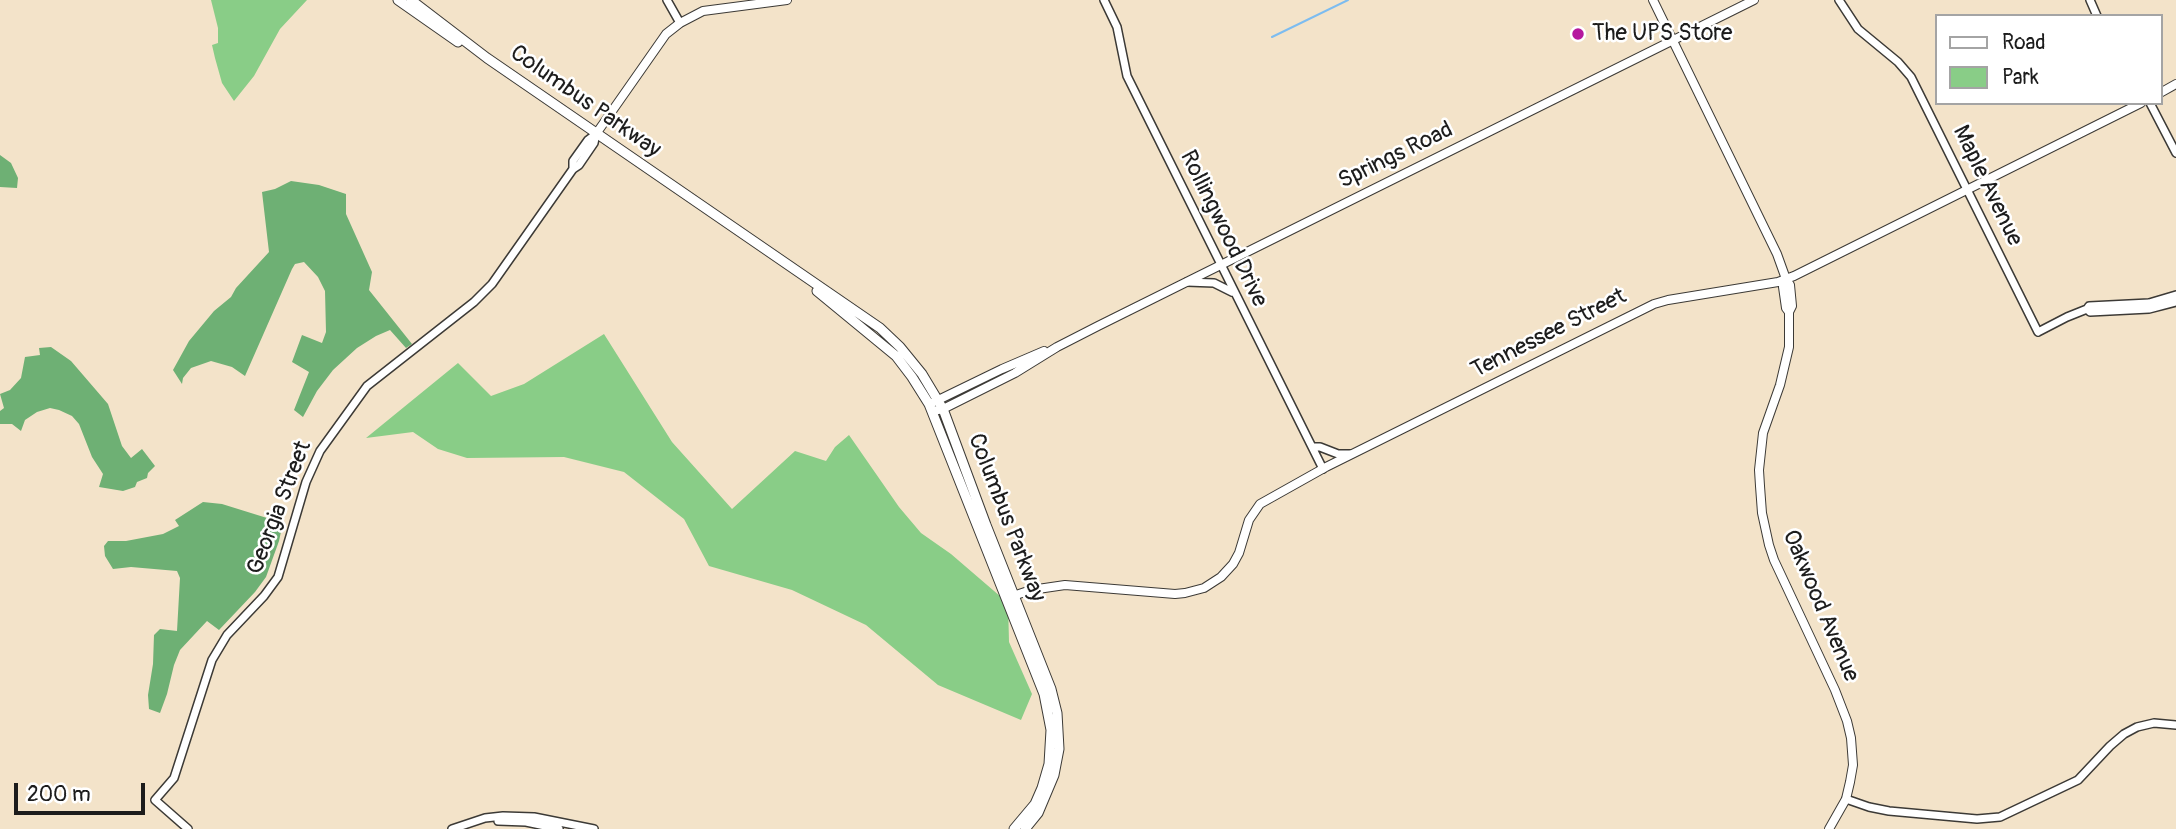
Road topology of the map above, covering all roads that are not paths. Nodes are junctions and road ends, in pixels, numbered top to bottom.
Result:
1 (398, 0) edge
2 (411, 0) edge
3 (667, 0) edge
4 (787, 0) edge
5 (1104, 0) edge
6 (1653, 0) edge
7 (1754, 0) edge
8 (1839, 0) edge
9 (680, 23) junction
10 (1672, 41) junction
11 (487, 58) junction
12 (2137, 105) edge
13 (2151, 105) edge
14 (596, 134) junction
15 (2176, 153) edge
16 (1967, 189) junction
17 (1220, 265) junction
18 (1786, 279) junction
19 (1186, 282) junction
20 (1233, 292) junction
21 (2176, 295) edge
22 (2176, 302) edge
23 (2087, 309) junction
24 (936, 406) junction
25 (1313, 447) junction
26 (1353, 454) junction
27 (1323, 469) junction
28 (1011, 597) junction
29 (2176, 725) edge
30 (1846, 799) junction
31 (466, 825) junction
32 (188, 829) edge
33 (452, 829) edge
34 (559, 829) edge
35 (594, 829) edge
36 (1014, 829) edge
37 (1025, 829) edge
38 (1829, 829) edge

1 - 11 main road, Columbus Parkway
2 - 11 main road, Columbus Parkway
3 - 9 street
4 - 9 main road, Georgia Street
5 - 17 street, Rollingwood Drive
6 - 10 main road, Oakwood Avenue
7 - 10 main road, Springs Road
8 - 16 street, Maple Avenue
9 - 14 main road, Georgia Street
10 - 17 main road, Springs Road
10 - 18 main road, Oakwood Avenue
11 - 14 main road, Columbus Parkway
12 - 16 main road, Tennessee Street
13 - 15 street
14 - 24 main road, Columbus Parkway
14 - 32 street, Georgia Street
16 - 18 main road, Tennessee Street
16 - 23 street, Maple Avenue
17 - 19 main road, Springs Road
17 - 20 street, Rollingwood Drive
18 - 26 main road, Tennessee Street
18 - 30 main road, Oakwood Avenue
19 - 20 street
19 - 24 main road, Springs Road
20 - 25 street, Rollingwood Drive
21 - 23 street
22 - 23 street
24 - 28 main road, Columbus Parkway
25 - 26 street
25 - 27 street, Rollingwood Drive
26 - 27 main road, Tennessee Street
27 - 28 main road, Tennessee Street
28 - 36 main road, Columbus Parkway
28 - 37 main road, Columbus Parkway
29 - 30 street
30 - 38 main road, Oakwood Avenue
31 - 33 street
31 - 34 street
31 - 35 street

